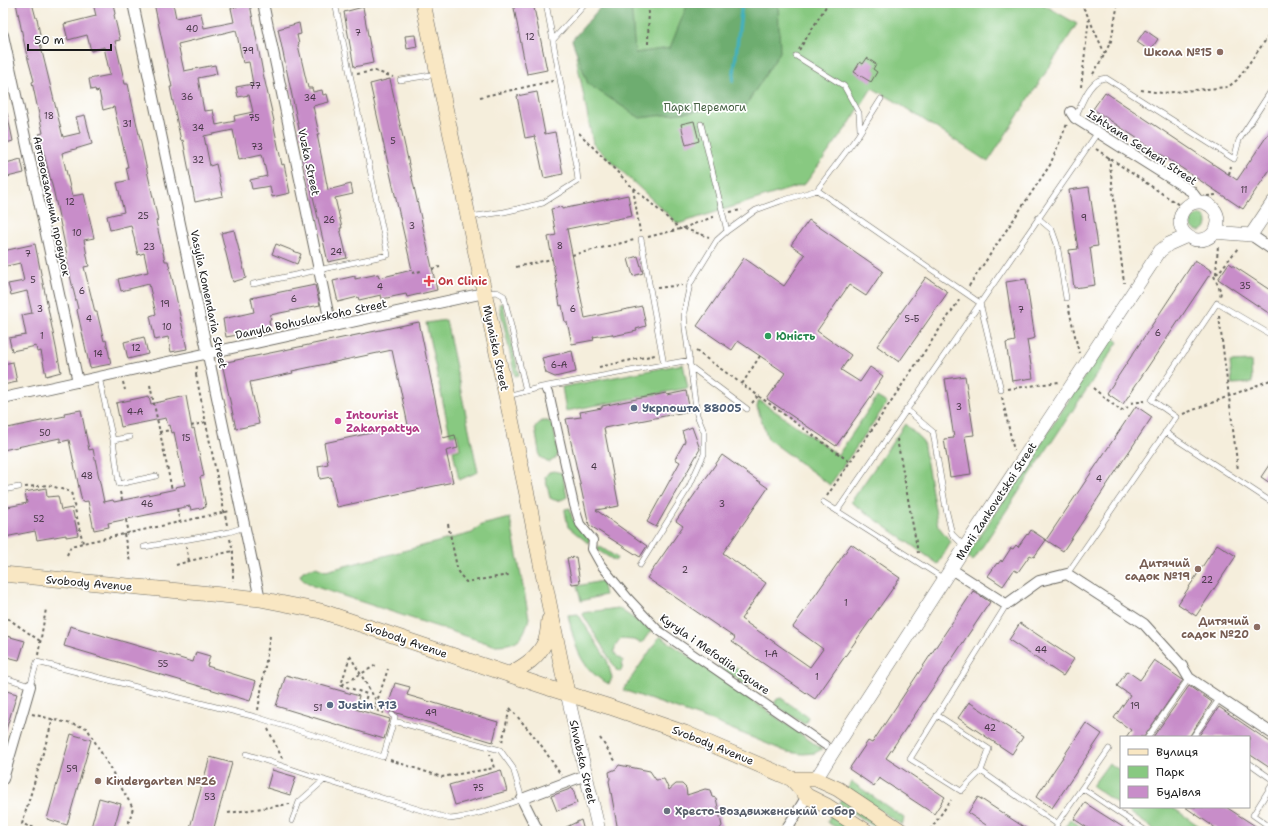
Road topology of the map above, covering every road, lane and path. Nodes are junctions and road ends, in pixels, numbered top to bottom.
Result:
1 (133, 3) edge
2 (263, 3) edge
3 (335, 3) edge
4 (423, 3) edge
5 (546, 3) edge
6 (586, 3) edge
7 (649, 3) edge
8 (828, 3) edge
9 (1080, 3) edge
10 (1118, 3) edge
11 (1089, 18) junction
12 (1273, 30) edge
13 (3, 35) edge
14 (553, 40) junction
15 (648, 44) dead end
16 (1105, 54) junction
17 (796, 56) joint
18 (438, 74) junction
19 (350, 75) junction
20 (1091, 76) dead end
21 (400, 80) joint
22 (560, 80) junction
23 (1118, 85) junction
24 (1081, 88) dead end
25 (1084, 88) dead end
26 (1273, 88) edge
27 (1082, 91) dead end
28 (480, 97) dead end
29 (880, 99) dead end
30 (1073, 115) junction
31 (568, 123) junction
32 (701, 124) dead end
33 (860, 131) junction
34 (1098, 132) junction
35 (1090, 144) junction
36 (1109, 157) junction
37 (633, 188) junction
38 (817, 190) junction
39 (1273, 202) edge
40 (1200, 203) junction
41 (1179, 205) dead end
42 (468, 217) junction
43 (1038, 218) junction
44 (680, 229) junction
45 (727, 231) junction
46 (1214, 232) junction
47 (1187, 236) junction
48 (1251, 236) junction
49 (641, 239) junction
50 (717, 240) junction
51 (1218, 245) dead end
52 (1238, 248) dead end
53 (1273, 250) edge
54 (572, 255) dead end
55 (552, 259) dead end
56 (440, 267) dead end
57 (516, 267) dead end
58 (432, 269) dead end
59 (319, 270) junction
60 (421, 271) dead end
61 (412, 273) dead end
62 (1214, 276) dead end
63 (253, 284) dead end
64 (690, 284) junction
65 (1125, 286) dead end
66 (650, 288) junction
67 (965, 292) junction
68 (484, 293) junction
69 (1066, 298) joint
70 (980, 303) junction
71 (1217, 303) junction
72 (332, 327) junction
73 (1273, 336) edge
74 (689, 346) junction
75 (208, 354) junction
76 (662, 354) junction
77 (1079, 354) dead end
78 (760, 356) dead end
79 (690, 360) junction
80 (664, 365) junction
81 (596, 368) dead end
82 (691, 368) junction
83 (196, 375) dead end
84 (99, 377) junction
85 (1273, 379) edge
86 (78, 382) junction
87 (1062, 382) dead end
88 (742, 384) junction
89 (150, 385) dead end
90 (1092, 388) dead end
91 (546, 390) dead end
92 (1000, 390) junction
93 (526, 391) junction
94 (506, 396) junction
95 (1229, 396) junction
96 (3, 398) edge
97 (1152, 400) junction
98 (1131, 403) dead end
99 (1128, 407) dead end
100 (747, 409) dead end
101 (906, 409) junction
102 (1176, 417) junction
103 (206, 422) junction
104 (191, 426) dead end
105 (895, 426) junction
106 (171, 430) dead end
107 (159, 432) junction
108 (1165, 432) junction
109 (130, 437) dead end
110 (113, 440) junction
111 (1015, 456) dead end
112 (850, 462) junction
113 (156, 476) dead end
114 (1239, 481) junction
115 (19, 488) joint
116 (3, 490) edge
117 (172, 490) dead end
118 (823, 502) joint
119 (1273, 503) edge
120 (177, 509) dead end
121 (241, 509) junction
122 (836, 510) junction
123 (225, 512) junction
124 (126, 520) dead end
125 (180, 522) junction
126 (448, 524) dead end
127 (245, 527) junction
128 (229, 532) junction
129 (129, 533) junction
130 (124, 534) junction
131 (184, 540) junction
132 (83, 543) junction
133 (965, 547) junction
134 (144, 548) dead end
135 (233, 551) junction
136 (67, 555) dead end
137 (189, 561) junction
138 (130, 562) dead end
139 (920, 564) junction
140 (640, 565) dead end
141 (176, 566) dead end
142 (3, 574) edge
143 (948, 574) junction
144 (1067, 574) junction
145 (509, 575) dead end
146 (233, 581) dead end
147 (260, 599) junction
148 (1007, 604) junction
149 (46, 609) dead end
150 (551, 612) junction
151 (3, 615) edge
152 (270, 636) dead end
153 (40, 641) junction
154 (37, 662) junction
155 (376, 665) dead end
156 (388, 669) dead end
157 (361, 674) junction
158 (510, 674) junction
159 (3, 677) edge
160 (1189, 678) junction
161 (341, 685) junction
162 (30, 686) junction
163 (567, 693) junction
164 (1220, 698) junction
165 (377, 702) junction
166 (374, 710) junction
167 (23, 711) junction
168 (258, 712) dead end
169 (386, 714) dead end
170 (392, 715) dead end
171 (937, 715) junction
172 (53, 719) junction
173 (263, 719) junction
174 (394, 721) junction
175 (1273, 734) edge
176 (1149, 736) edge
177 (1194, 736) edge
178 (600, 738) dead end
179 (825, 745) dead end
180 (488, 747) junction
181 (1109, 749) dead end
182 (500, 750) junction
183 (246, 754) dead end
184 (383, 757) junction
185 (616, 762) dead end
186 (1250, 765) edge
187 (287, 768) junction
188 (981, 771) junction
189 (586, 775) junction
190 (3, 779) edge
191 (792, 779) junction
192 (816, 779) junction
193 (324, 780) junction
194 (1273, 780) edge
195 (566, 783) junction
196 (1273, 783) edge
197 (1082, 788) junction
198 (806, 796) junction
199 (522, 799) junction
200 (951, 800) dead end
201 (300, 802) junction
202 (228, 813) dead end
203 (292, 821) dead end
204 (1057, 824) junction
205 (1273, 829) edge
206 (930, 830) dead end
207 (45, 831) edge
208 (126, 831) edge
209 (538, 831) edge
210 (599, 831) edge
211 (785, 831) edge
212 (866, 831) edge
213 (901, 831) edge
214 (1056, 831) edge
215 (1146, 831) edge

1 - 75 street, Vasylia Komendaria Street
2 - 59 street, Vuzka Street
3 - 19 lane
4 - 18 main road, Mynaiska Street
5 - 14 lane
6 - 14 lane
7 - 15 path
8 - 17 path
9 - 11 path
10 - 16 path
11 - 16 path
11 - 24 path
12 - 23 path
13 - 86 street, Автовокзальний провулок
14 - 22 lane
16 - 20 path
17 - 33 lane
18 - 21 lane
18 - 42 main road, Mynaiska Street
19 - 21 path
19 - 59 lane
22 - 28 path
22 - 31 lane
23 - 26 lane
23 - 30 lane
25 - 27 path
29 - 33 lane
30 - 34 street, Ishtvana Secheni Street
30 - 67 path
31 - 37 path
31 - 42 lane
32 - 45 lane
33 - 38 lane
34 - 35 lane
34 - 40 street, Ishtvana Secheni Street
35 - 36 path
35 - 43 lane
36 - 41 path
36 - 65 path
37 - 44 path
37 - 49 path
38 - 45 lane
38 - 67 lane
39 - 48 street
40 - 46 street
40 - 47 street
42 - 68 main road, Mynaiska Street
43 - 69 lane
43 - 70 lane
44 - 49 path
44 - 50 path
45 - 50 lane
46 - 47 street
46 - 48 street
47 - 133 street, Marii Zankovetskoi Street
48 - 53 street
49 - 54 path
49 - 66 lane
50 - 64 lane
51 - 52 path
55 - 57 path
56 - 58 path
59 - 63 lane
59 - 72 street, Vuzka Street
60 - 61 path
62 - 71 path
64 - 66 path
64 - 74 lane
66 - 76 lane
67 - 70 lane
67 - 112 path
68 - 72 street, Danyla Bohuslavskoho Street
68 - 93 lane
68 - 94 main road, Mynaiska Street
69 - 77 path
70 - 92 lane
70 - 101 lane
71 - 73 lane
71 - 95 path
71 - 97 lane
72 - 75 street, Danyla Bohuslavskoho Street
74 - 79 lane
74 - 88 path
75 - 84 street, Danyla Bohuslavskoho Street
75 - 121 street, Vasylia Komendaria Street
76 - 80 lane
76 - 81 path
78 - 88 path
79 - 80 lane
79 - 82 lane
80 - 93 lane
82 - 100 lane
82 - 140 lane
83 - 103 path
84 - 86 street, Danyla Bohuslavskoho Street
84 - 110 lane
85 - 95 path
86 - 96 street, Danyla Bohuslavskoho Street
87 - 92 path
88 - 112 path
89 - 107 path
90 - 99 path
91 - 179 street, Kyryla i Mefodiia Square
92 - 111 path
93 - 94 lane
94 - 150 main road, Mynaiska Street
95 - 102 path
95 - 114 path
97 - 98 path
97 - 102 lane
101 - 105 lane
101 - 133 lane
102 - 108 lane
103 - 104 path
103 - 123 path
105 - 122 lane
105 - 139 path
106 - 107 path
107 - 117 path
108 - 114 lane
108 - 144 lane
109 - 110 lane
110 - 113 lane
112 - 118 path
114 - 119 lane
115 - 116 lane
115 - 132 path
118 - 122 lane
120 - 125 path
121 - 123 path
121 - 127 street, Vasylia Komendaria Street
122 - 139 lane
123 - 125 path
123 - 128 path
124 - 129 path
125 - 129 path
126 - 145 path
127 - 128 lane
127 - 147 street, Vasylia Komendaria Street
128 - 131 lane
128 - 135 path
129 - 130 path
130 - 132 path
130 - 138 path
131 - 134 lane
131 - 137 path
132 - 136 path
133 - 143 street, Marii Zankovetskoi Street
135 - 137 path
135 - 146 path
137 - 141 path
139 - 143 lane
142 - 147 main road, Svobody Avenue
143 - 148 street
143 - 192 street, Marii Zankovetskoi Street
144 - 148 street
144 - 160 street
147 - 158 main road, Svobody Avenue
148 - 171 lane
149 - 153 path
150 - 158 main road
150 - 163 main road, Mynaiska Street
151 - 153 path
152 - 168 path
153 - 154 path
154 - 162 lane
154 - 173 lane
155 - 157 path
156 - 165 path
157 - 161 path
157 - 161 path
157 - 165 path
158 - 163 main road, Svobody Avenue
159 - 162 lane
160 - 164 street
160 - 176 lane
161 - 166 path
162 - 167 street
163 - 189 street, Shvabska Street
163 - 191 main road, Svobody Avenue
164 - 175 street
164 - 177 lane
165 - 166 path
166 - 169 path
167 - 172 path
167 - 190 street
170 - 174 lane
171 - 188 lane
171 - 188 lane
172 - 207 path
172 - 208 path
173 - 184 lane
173 - 187 path
174 - 180 lane
174 - 184 lane
178 - 185 path
180 - 182 lane
180 - 184 path
181 - 197 lane
182 - 195 path
182 - 199 lane
183 - 187 lane
186 - 194 lane
187 - 193 lane
188 - 204 lane
189 - 195 street
189 - 210 street, Shvabska Street
191 - 192 main road, Svobody Avenue
191 - 198 main road, Svobody Avenue
192 - 213 main road, Svobody Avenue
193 - 199 lane
193 - 201 lane
195 - 199 street
196 - 205 lane
197 - 204 lane
197 - 215 lane
198 - 211 street
198 - 212 main road, Svobody Avenue
199 - 209 street
200 - 206 path
201 - 202 path
201 - 203 lane
204 - 214 lane

